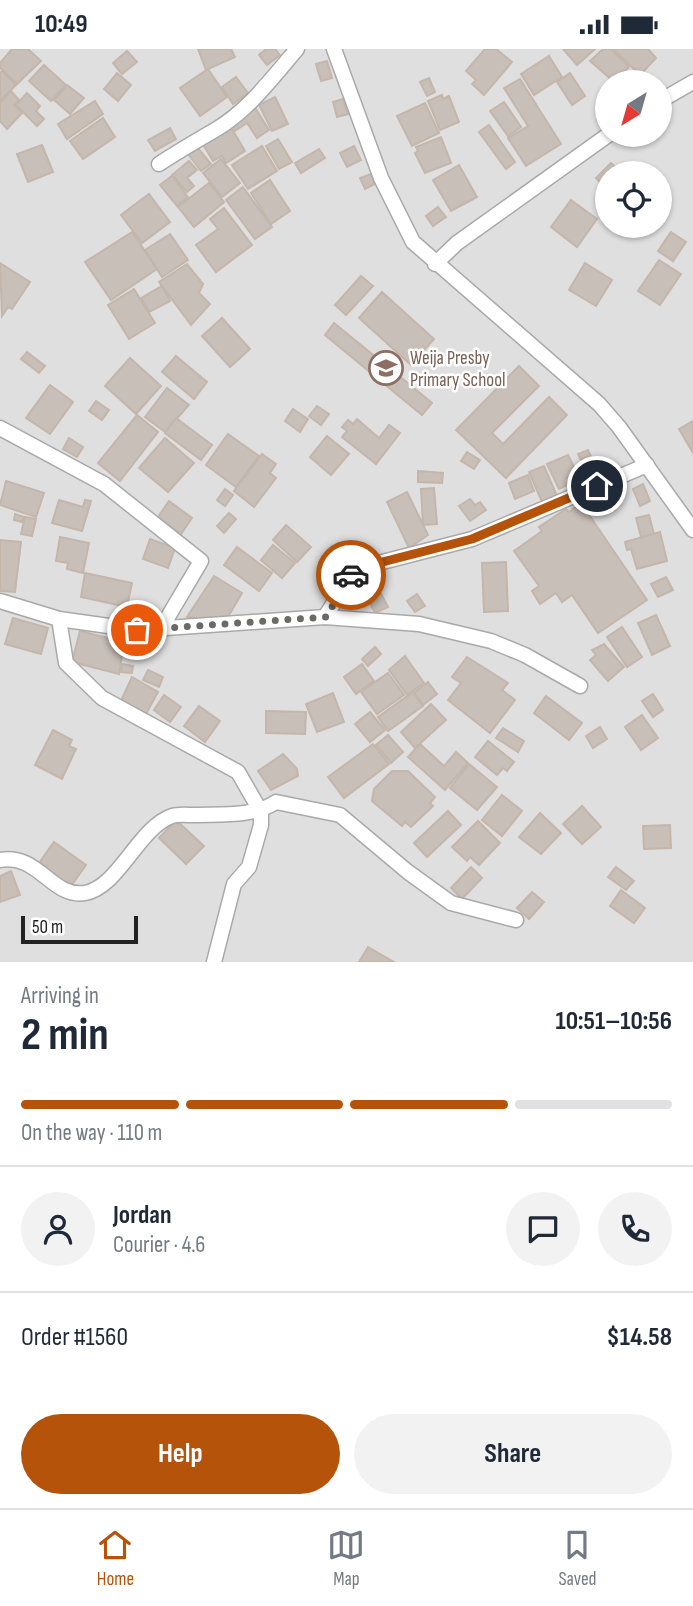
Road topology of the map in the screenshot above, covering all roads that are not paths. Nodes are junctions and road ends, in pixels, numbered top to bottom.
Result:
1 (297, 49) edge
2 (334, 49) edge
3 (693, 82) edge
4 (672, 94) edge
5 (595, 144) edge
6 (159, 164) dead end
7 (435, 264) junction
8 (0, 428) edge
9 (647, 465) junction
10 (693, 530) edge
11 (0, 601) edge
12 (326, 617) junction
13 (59, 619) junction
14 (162, 627) junction
15 (580, 687) dead end
16 (261, 812) junction
17 (0, 860) edge
18 (516, 920) dead end
19 (214, 962) edge

1 - 6 street
2 - 7 street
3 - 4 street
5 - 7 street
7 - 9 street
8 - 14 street
9 - 10 street
9 - 12 street
11 - 13 street
12 - 14 street
12 - 15 street
13 - 14 street
13 - 16 street
16 - 17 street
16 - 18 street
16 - 19 street

